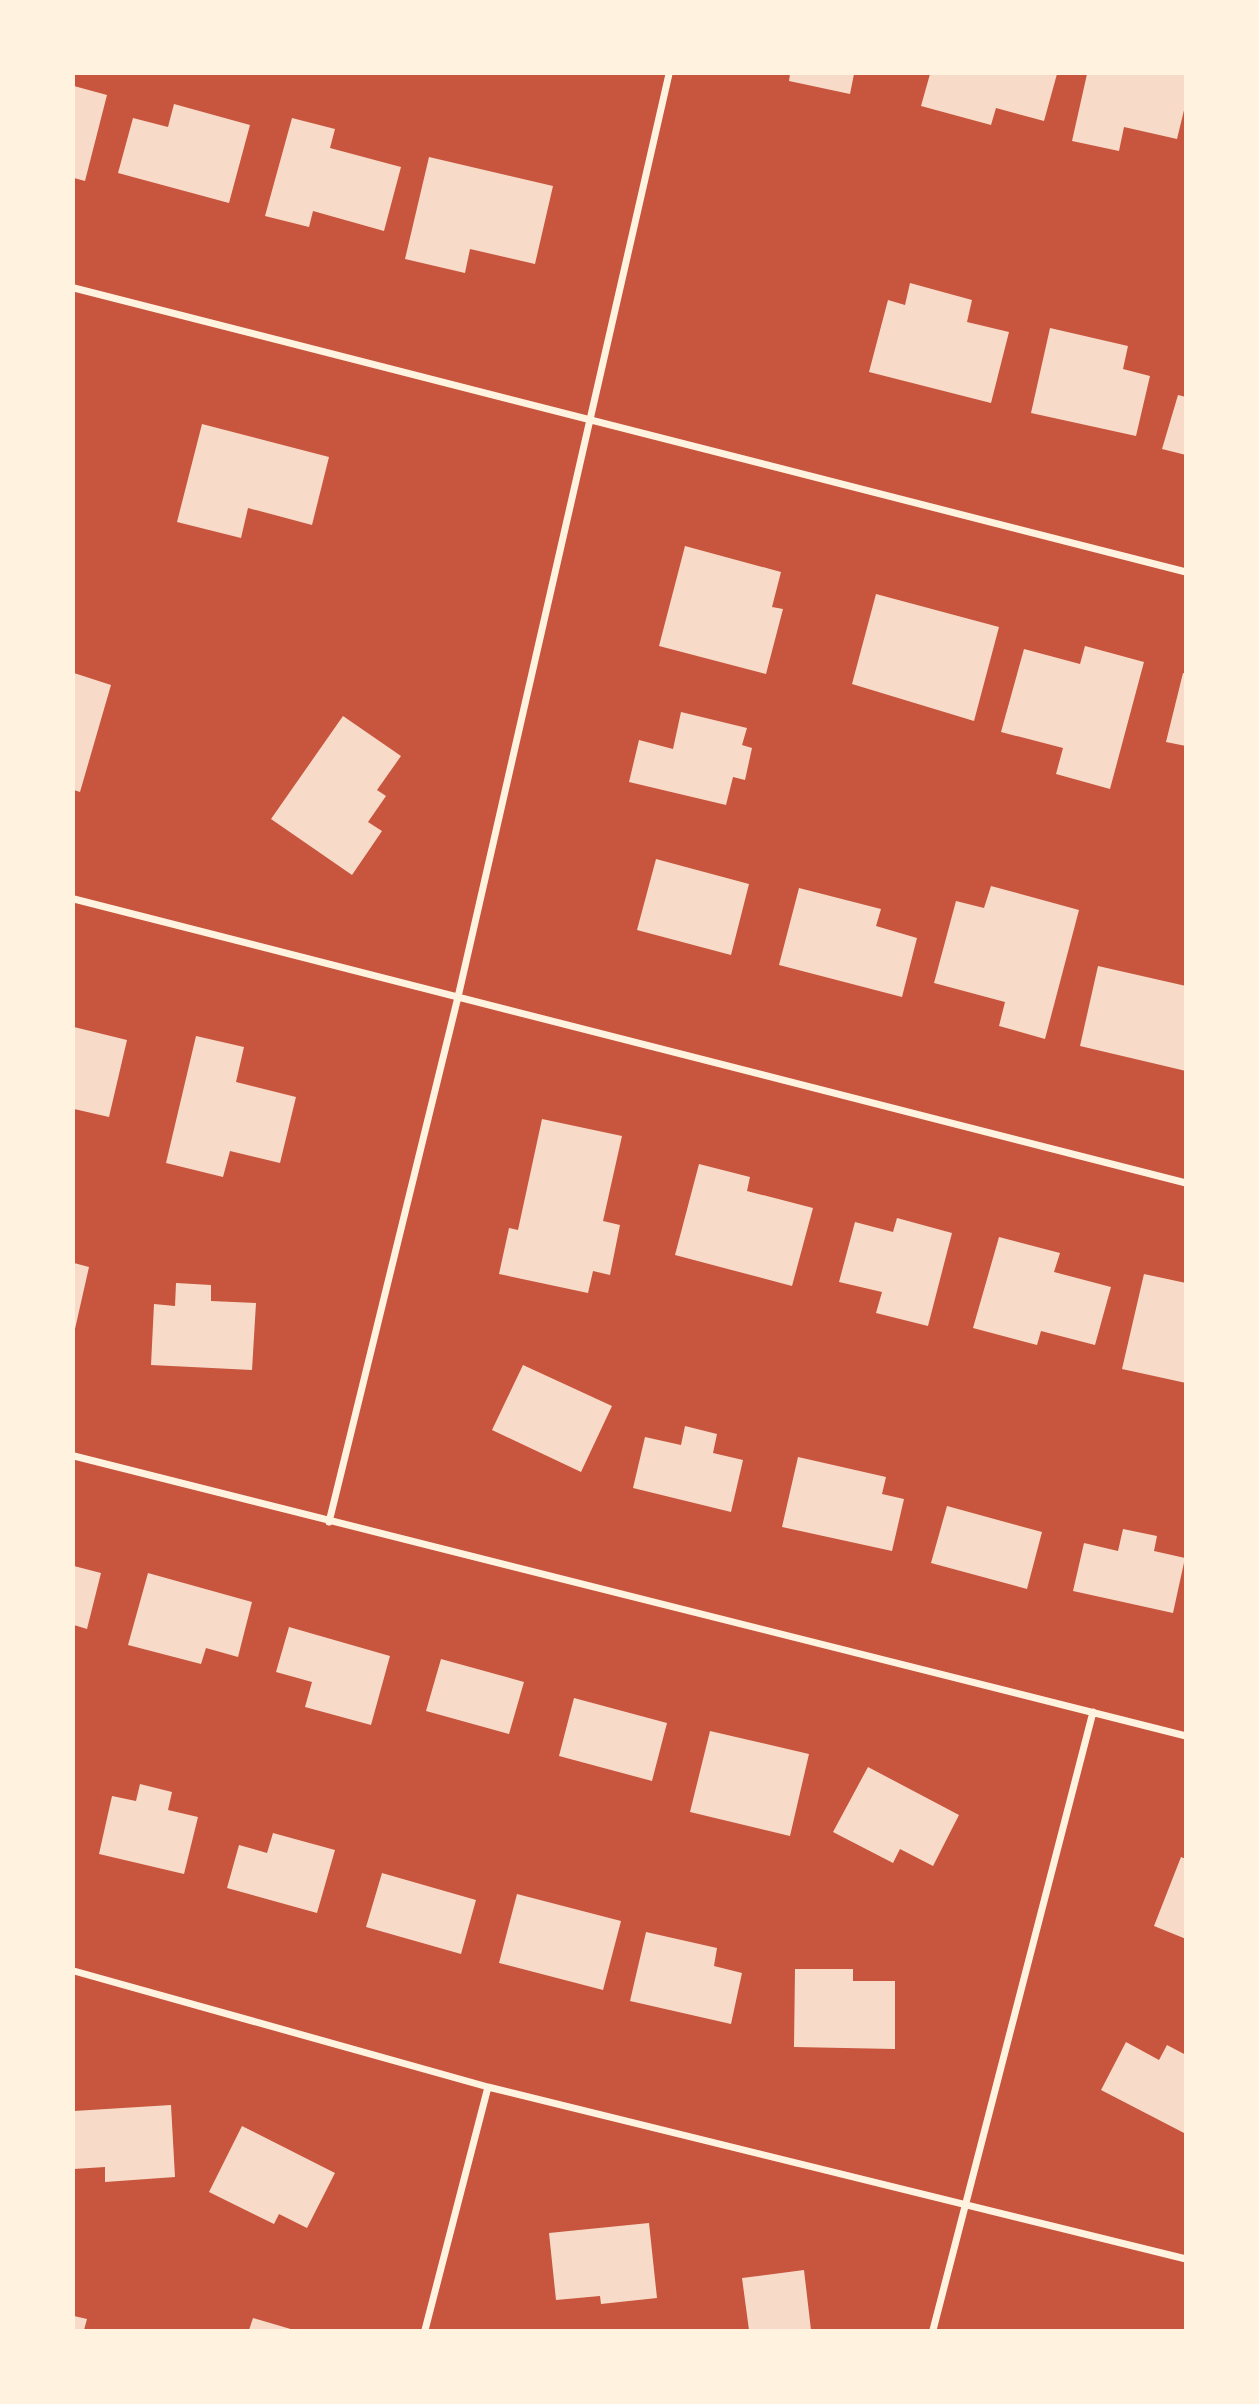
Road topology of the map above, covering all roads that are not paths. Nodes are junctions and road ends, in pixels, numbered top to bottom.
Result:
1 (669, 74) edge
2 (74, 288) edge
3 (589, 421) junction
4 (1185, 572) edge
5 (74, 899) edge
6 (458, 997) junction
7 (1185, 1183) edge
8 (74, 1456) edge
9 (329, 1522) junction
10 (1093, 1712) junction
11 (1185, 1735) edge
12 (74, 1971) edge
13 (488, 2087) junction
14 (965, 2204) junction
15 (1185, 2259) edge
16 (425, 2330) edge
17 (933, 2330) edge

1 - 3 street
2 - 3 street
3 - 4 street
3 - 6 street
5 - 6 street
6 - 7 street
6 - 9 street
8 - 9 street
9 - 10 street
10 - 11 street
10 - 14 street
12 - 13 street
13 - 14 street
13 - 16 street
14 - 15 street
14 - 17 street

